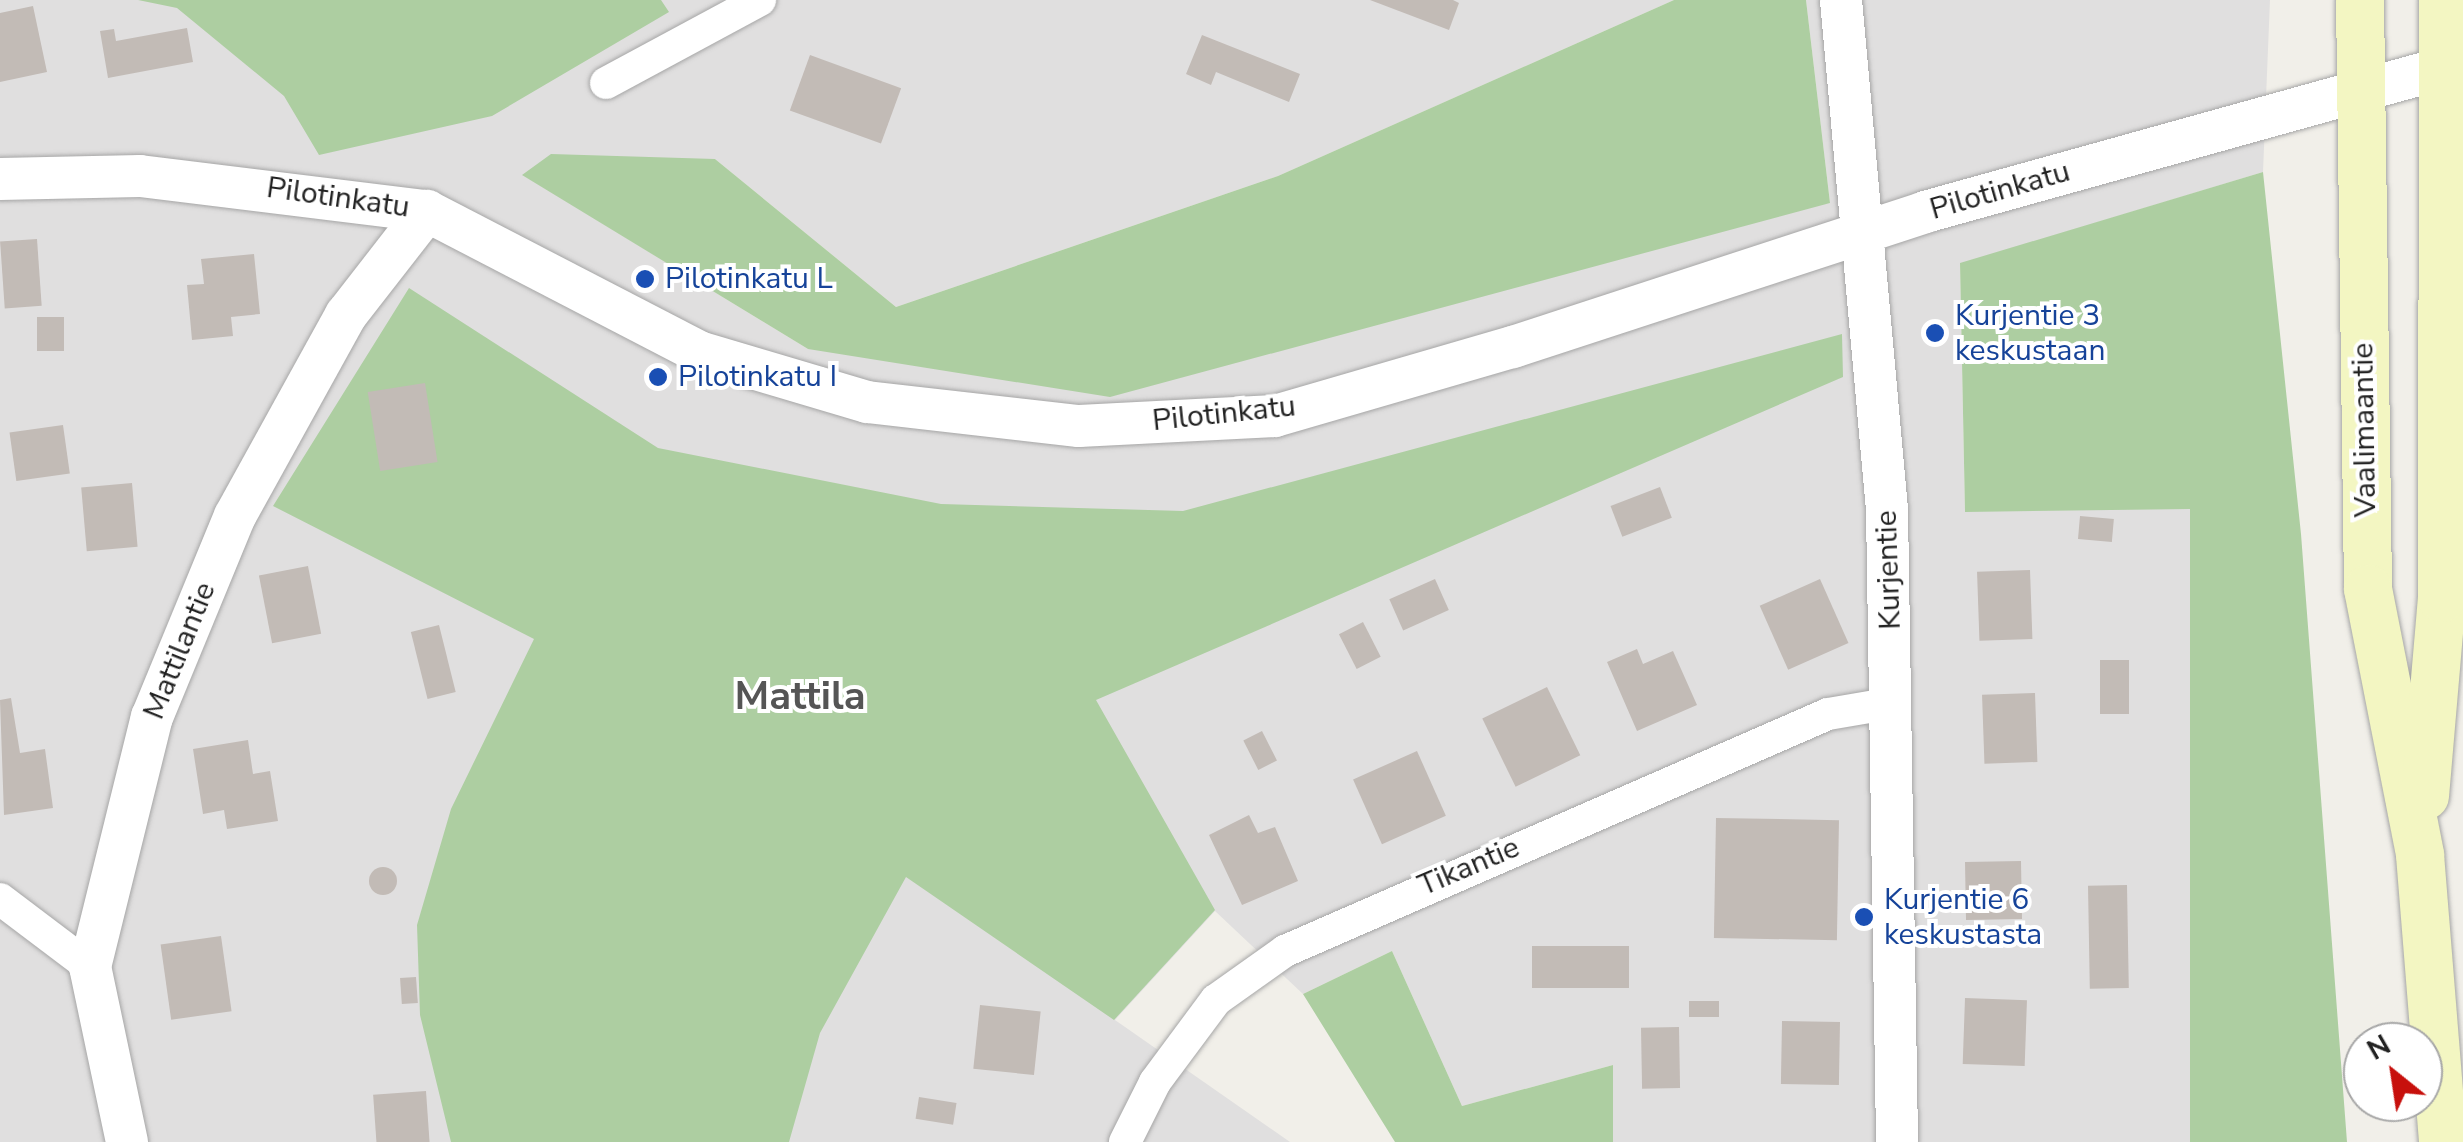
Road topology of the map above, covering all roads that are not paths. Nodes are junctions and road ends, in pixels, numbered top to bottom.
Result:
1 (760, 0) edge
2 (1841, 0) edge
3 (2360, 0) edge
4 (2442, 0) edge
5 (2443, 68) junction
6 (606, 84) dead end
7 (2360, 88) junction
8 (0, 179) edge
9 (427, 211) junction
10 (1864, 231) junction
11 (1893, 702) junction
12 (2420, 855) junction
13 (0, 899) edge
14 (90, 967) junction
15 (127, 1142) edge
16 (1125, 1142) edge
17 (1897, 1142) edge
18 (2443, 1142) edge

1 - 6 street
2 - 10 street, Kurjentie
3 - 7 main road, Vaalimaantie
4 - 5 main road, Vaalimaantie
5 - 7 street, Pilotinkatu
5 - 12 main road, Vaalimaantie
7 - 10 street, Pilotinkatu
7 - 12 main road, Vaalimaantie
8 - 9 street, Pilotinkatu
9 - 10 street, Pilotinkatu
9 - 14 street, Mattilantie
10 - 11 street, Kurjentie
11 - 16 street, Tikantie
11 - 17 street, Kurjentie
12 - 18 main road, Vaalimaantie
13 - 14 street
14 - 15 street, Mattilantie

